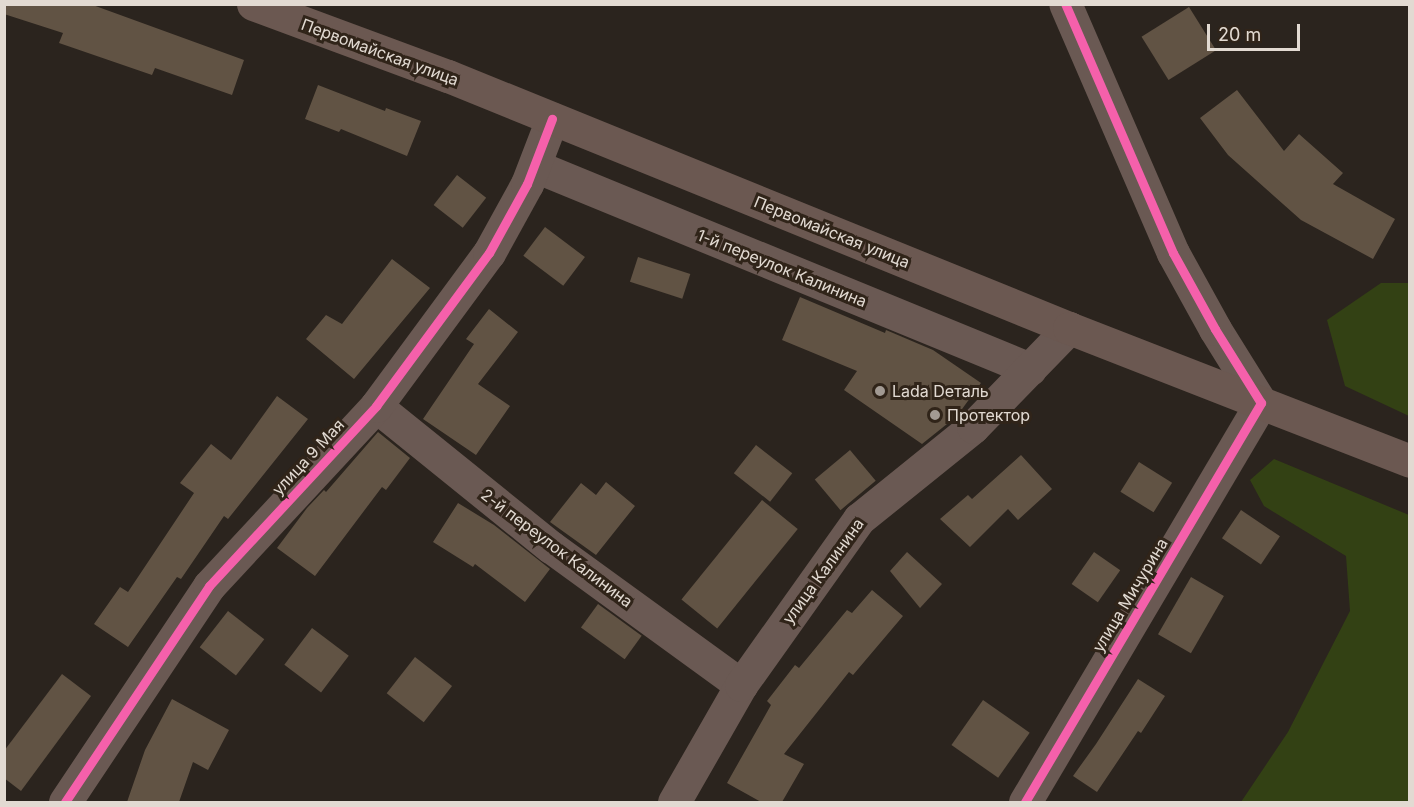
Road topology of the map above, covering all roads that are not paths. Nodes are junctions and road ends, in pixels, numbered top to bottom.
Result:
1 (253, 4) edge
2 (1065, 4) edge
3 (552, 119) junction
4 (535, 166) junction
5 (1069, 328) junction
6 (1030, 369) junction
7 (1261, 403) junction
8 (376, 405) junction
9 (1410, 461) edge
10 (741, 685) junction
11 (65, 802) edge
12 (674, 802) edge
13 (1025, 802) edge

1 - 3 main road, Первомайская улица
2 - 7 street
3 - 4 street, улица 9 Мая
3 - 5 main road, Первомайская улица
4 - 6 street, 1-й переулок Калинина
4 - 8 street, улица 9 Мая
5 - 6 street, улица Калинина
5 - 7 main road, Первомайская улица
6 - 10 street, улица Калинина
7 - 9 main road, Первомайская улица
7 - 13 street, улица Мичурина
8 - 10 street, 2-й переулок Калинина
8 - 11 street, улица 9 Мая
10 - 12 street, улица Калинина

